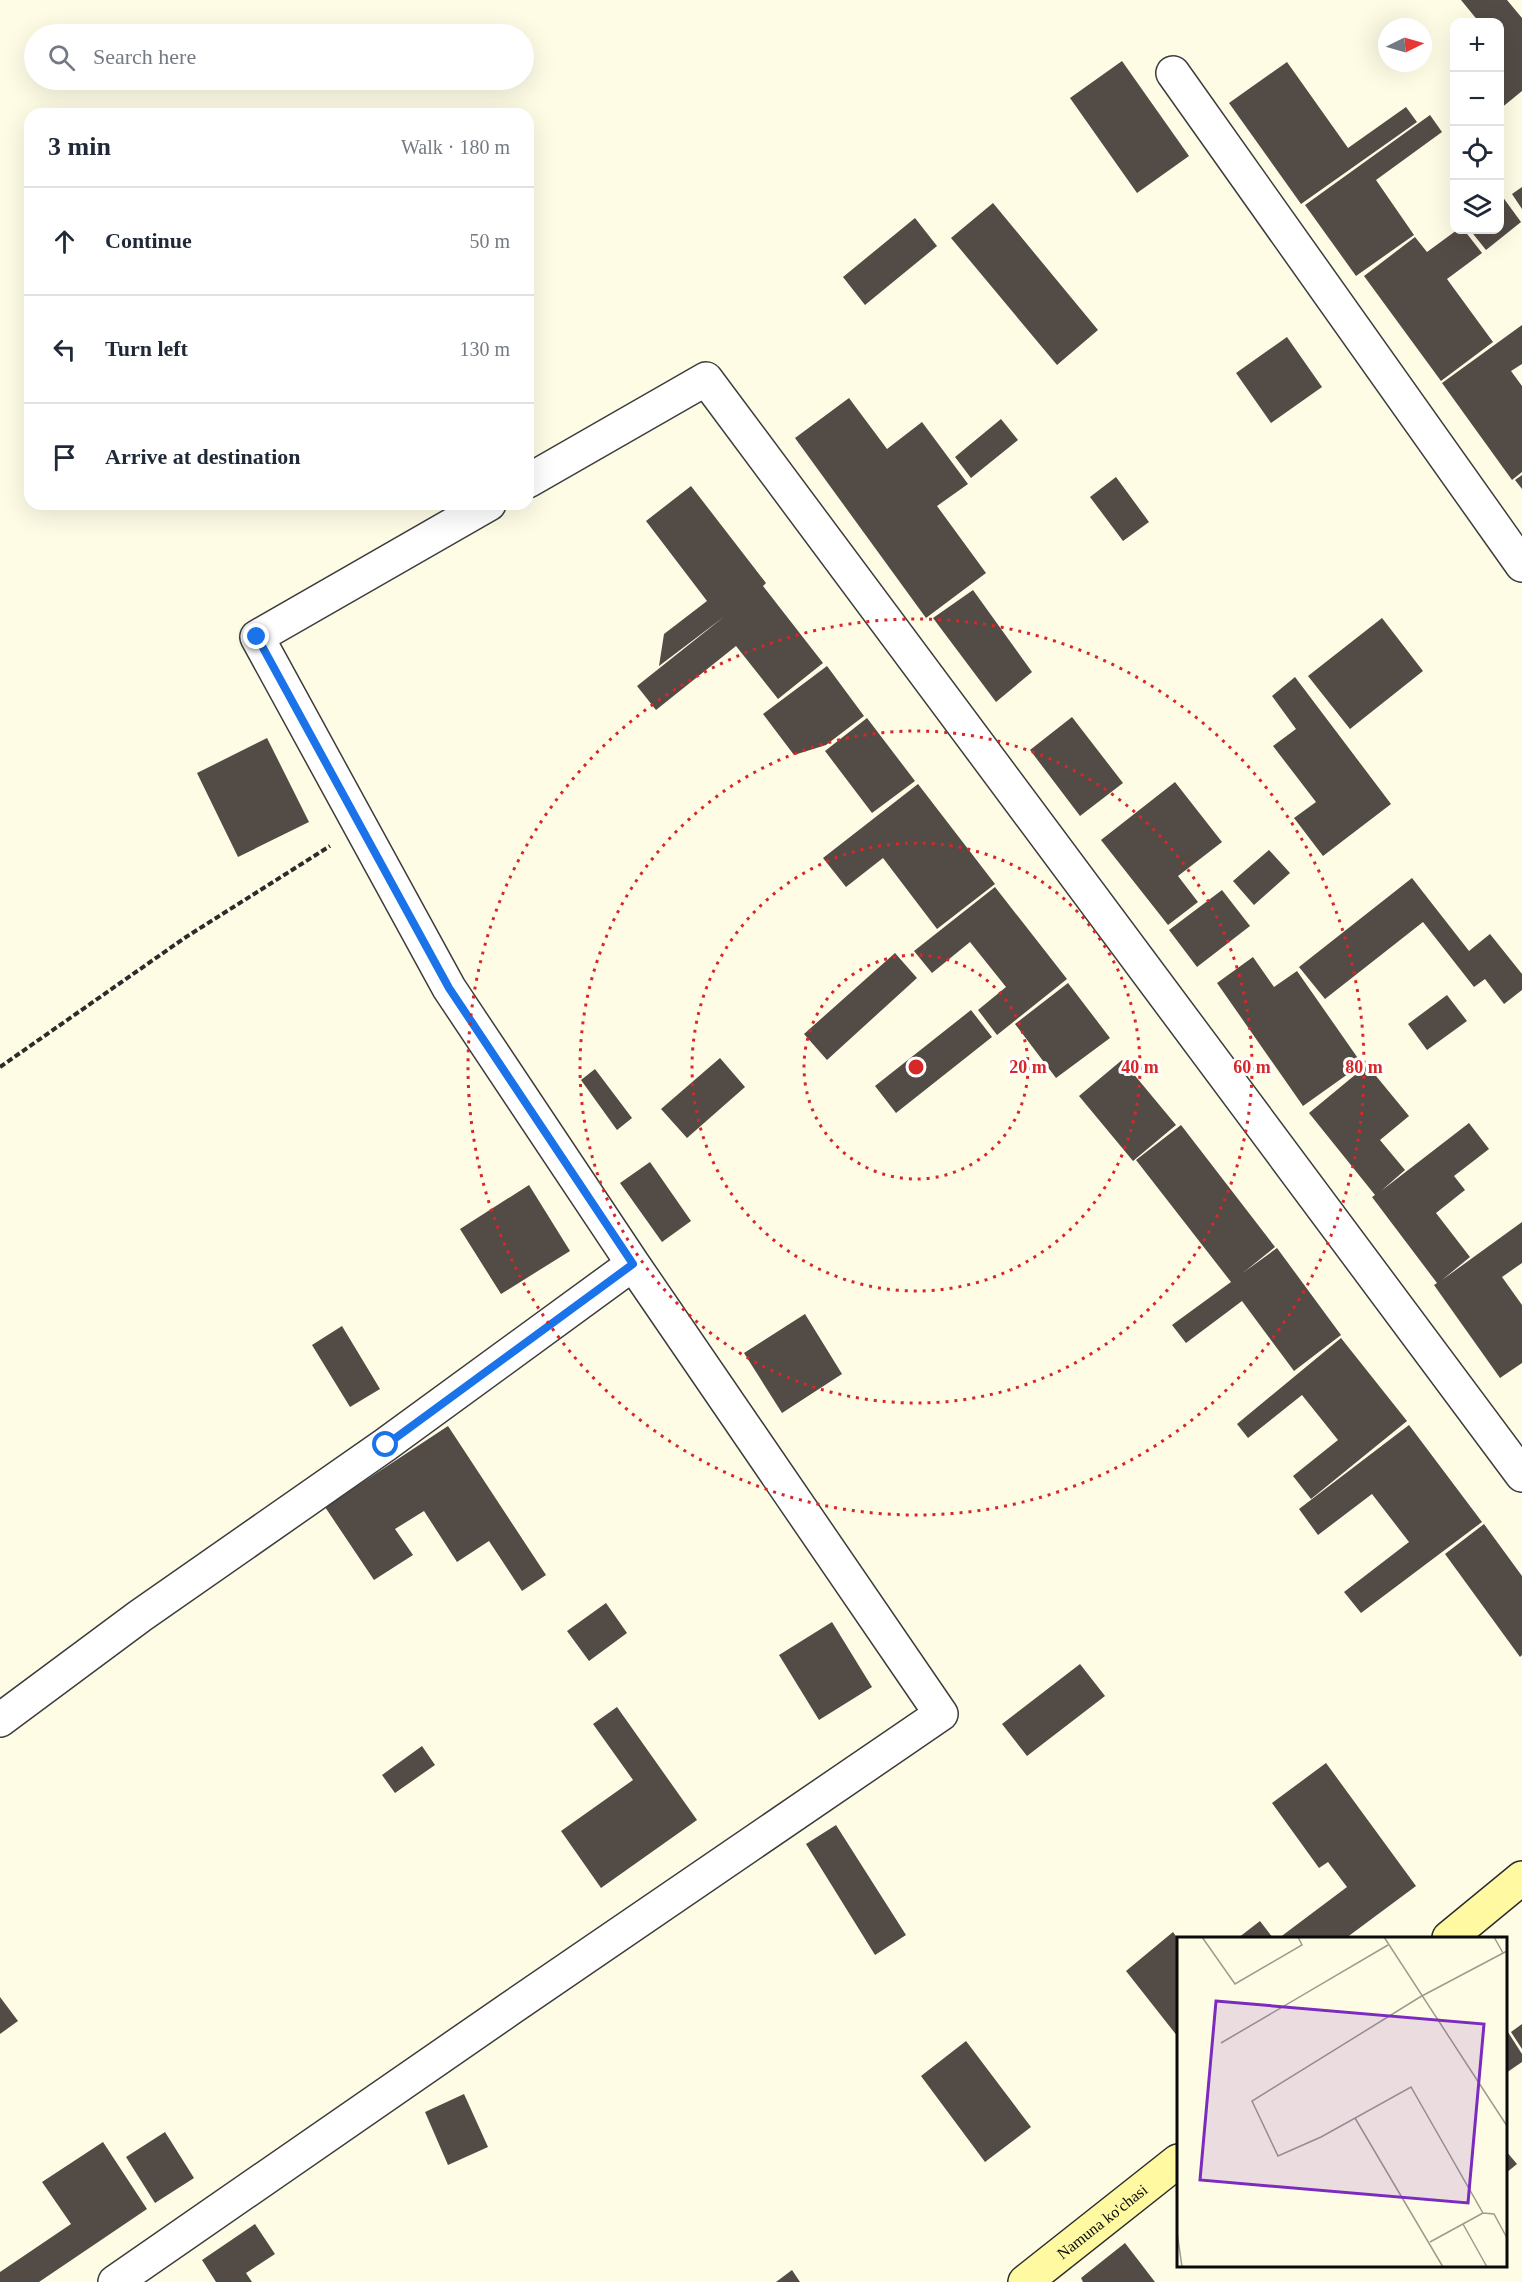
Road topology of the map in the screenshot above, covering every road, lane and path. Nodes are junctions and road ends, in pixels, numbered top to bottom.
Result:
1 (1173, 72) dead end
2 (534, 479) edge
3 (479, 510) edge
4 (1522, 566) edge
5 (361, 826) junction
6 (0, 1067) edge
7 (633, 1264) junction
8 (1522, 1475) edge
9 (0, 1720) edge
10 (1522, 1878) edge
11 (1450, 1937) edge
12 (1177, 2163) edge
13 (115, 2282) edge
14 (1025, 2282) edge

1 - 4 street
2 - 8 street
3 - 5 street
5 - 6 path
5 - 7 street
7 - 9 street
7 - 13 street
10 - 11 main road
12 - 14 main road, Namuna ko'chasi

